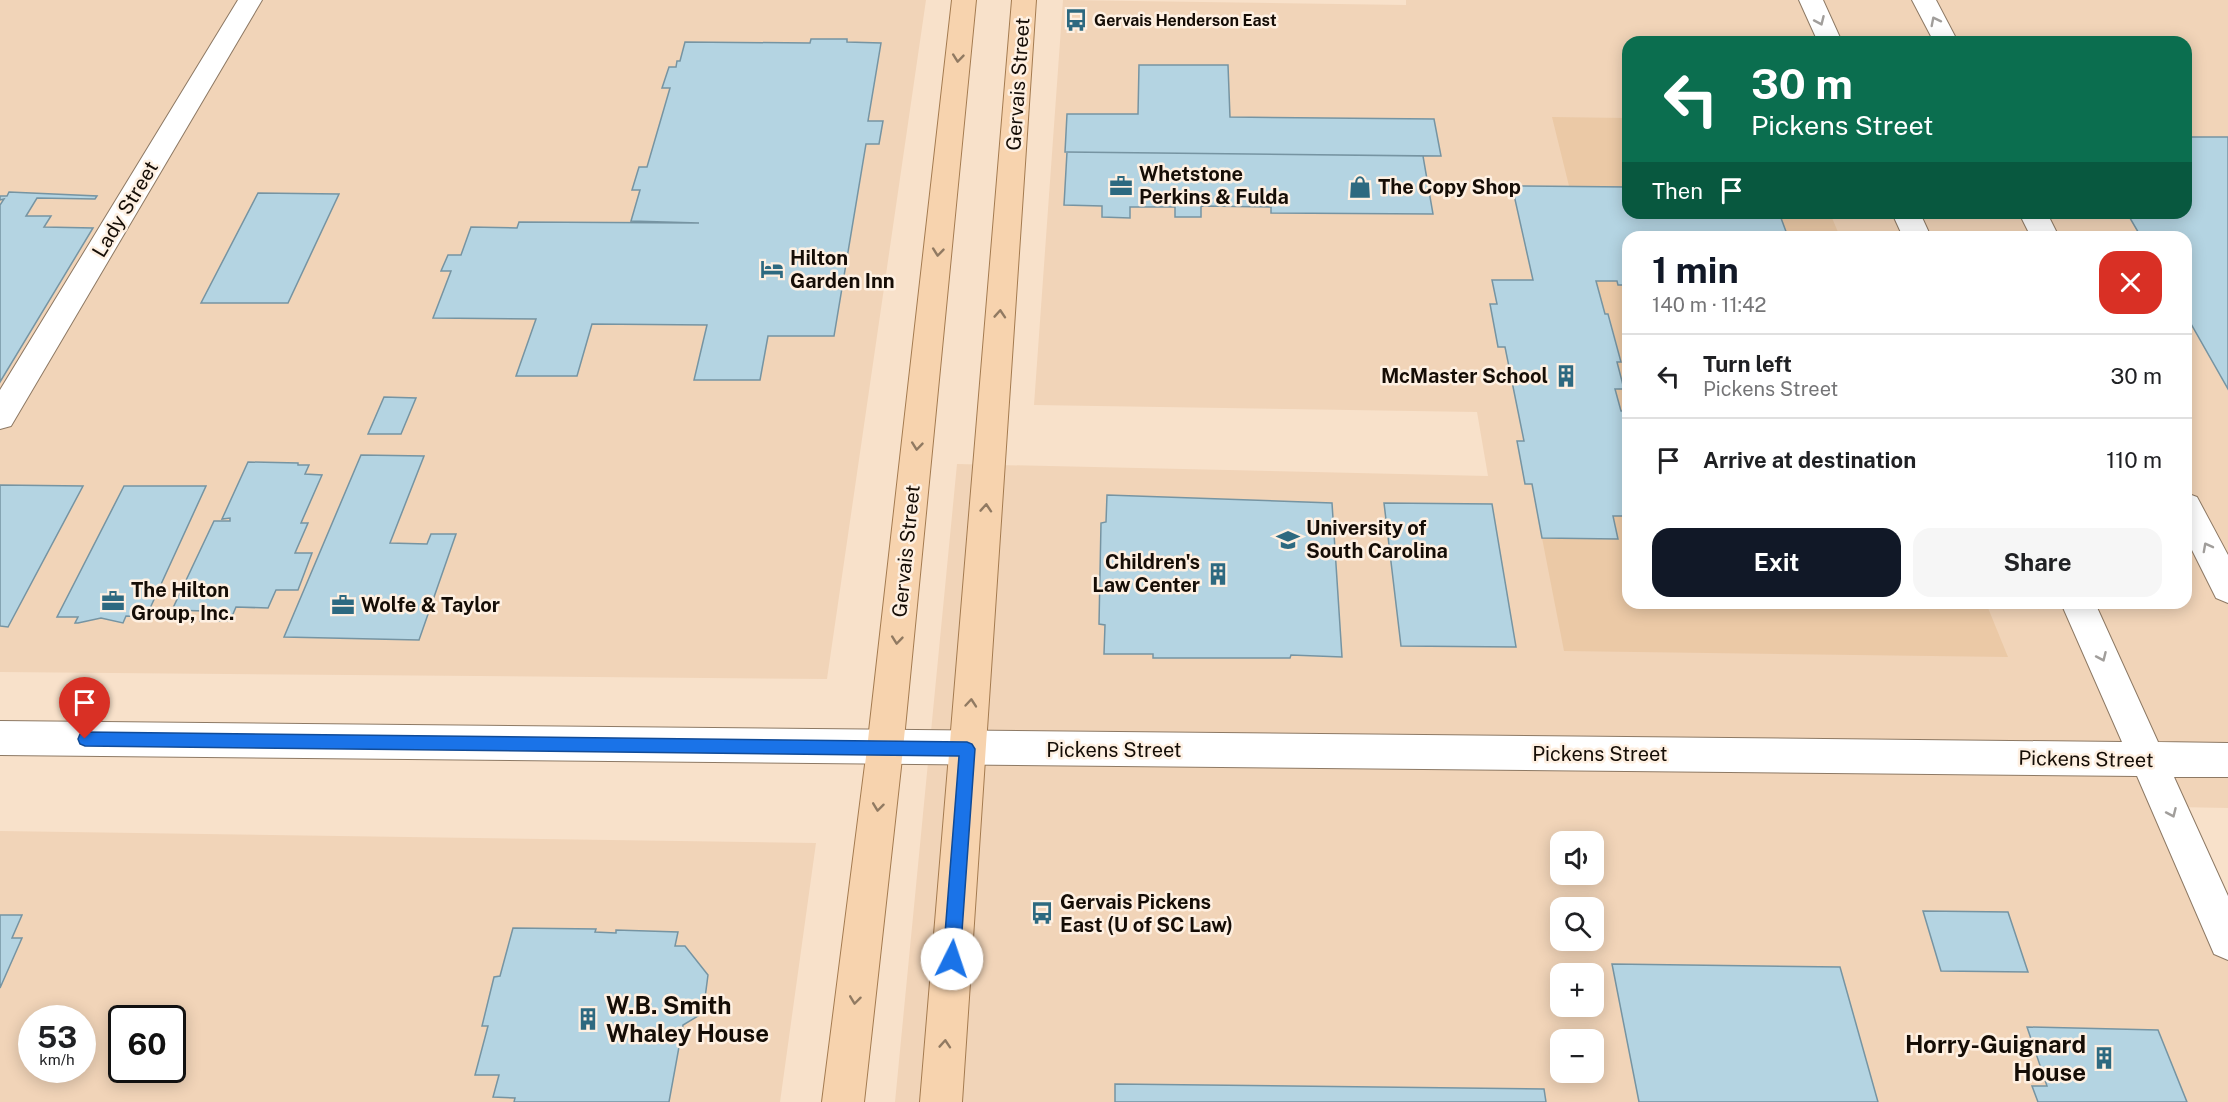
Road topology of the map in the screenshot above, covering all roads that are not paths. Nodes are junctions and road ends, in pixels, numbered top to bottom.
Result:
1 (250, 0) edge
2 (964, 0) edge
3 (1024, 0) edge
4 (1811, 0) edge
5 (1924, 0) edge
6 (1827, 36) edge
7 (1943, 36) edge
8 (0, 417) edge
9 (2192, 519) edge
10 (2228, 588) edge
11 (2082, 609) edge
12 (0, 738) edge
13 (885, 749) junction
14 (967, 749) junction
15 (2148, 759) junction
16 (2228, 760) edge
17 (2228, 940) edge
18 (843, 1102) edge
19 (940, 1102) edge

1 - 8 street, Lady Street
2 -> 13 main road, Gervais Street
14 -> 3 main road, Gervais Street
4 -> 6 street
7 -> 5 street
10 -> 9 street
11 -> 15 street
12 - 13 street, Pickens Street
13 - 14 street, Pickens Street
13 -> 18 main road, Gervais Street
14 - 15 street, Pickens Street
19 -> 14 main road, Gervais Street
15 - 16 street, Pickens Street
15 -> 17 street

